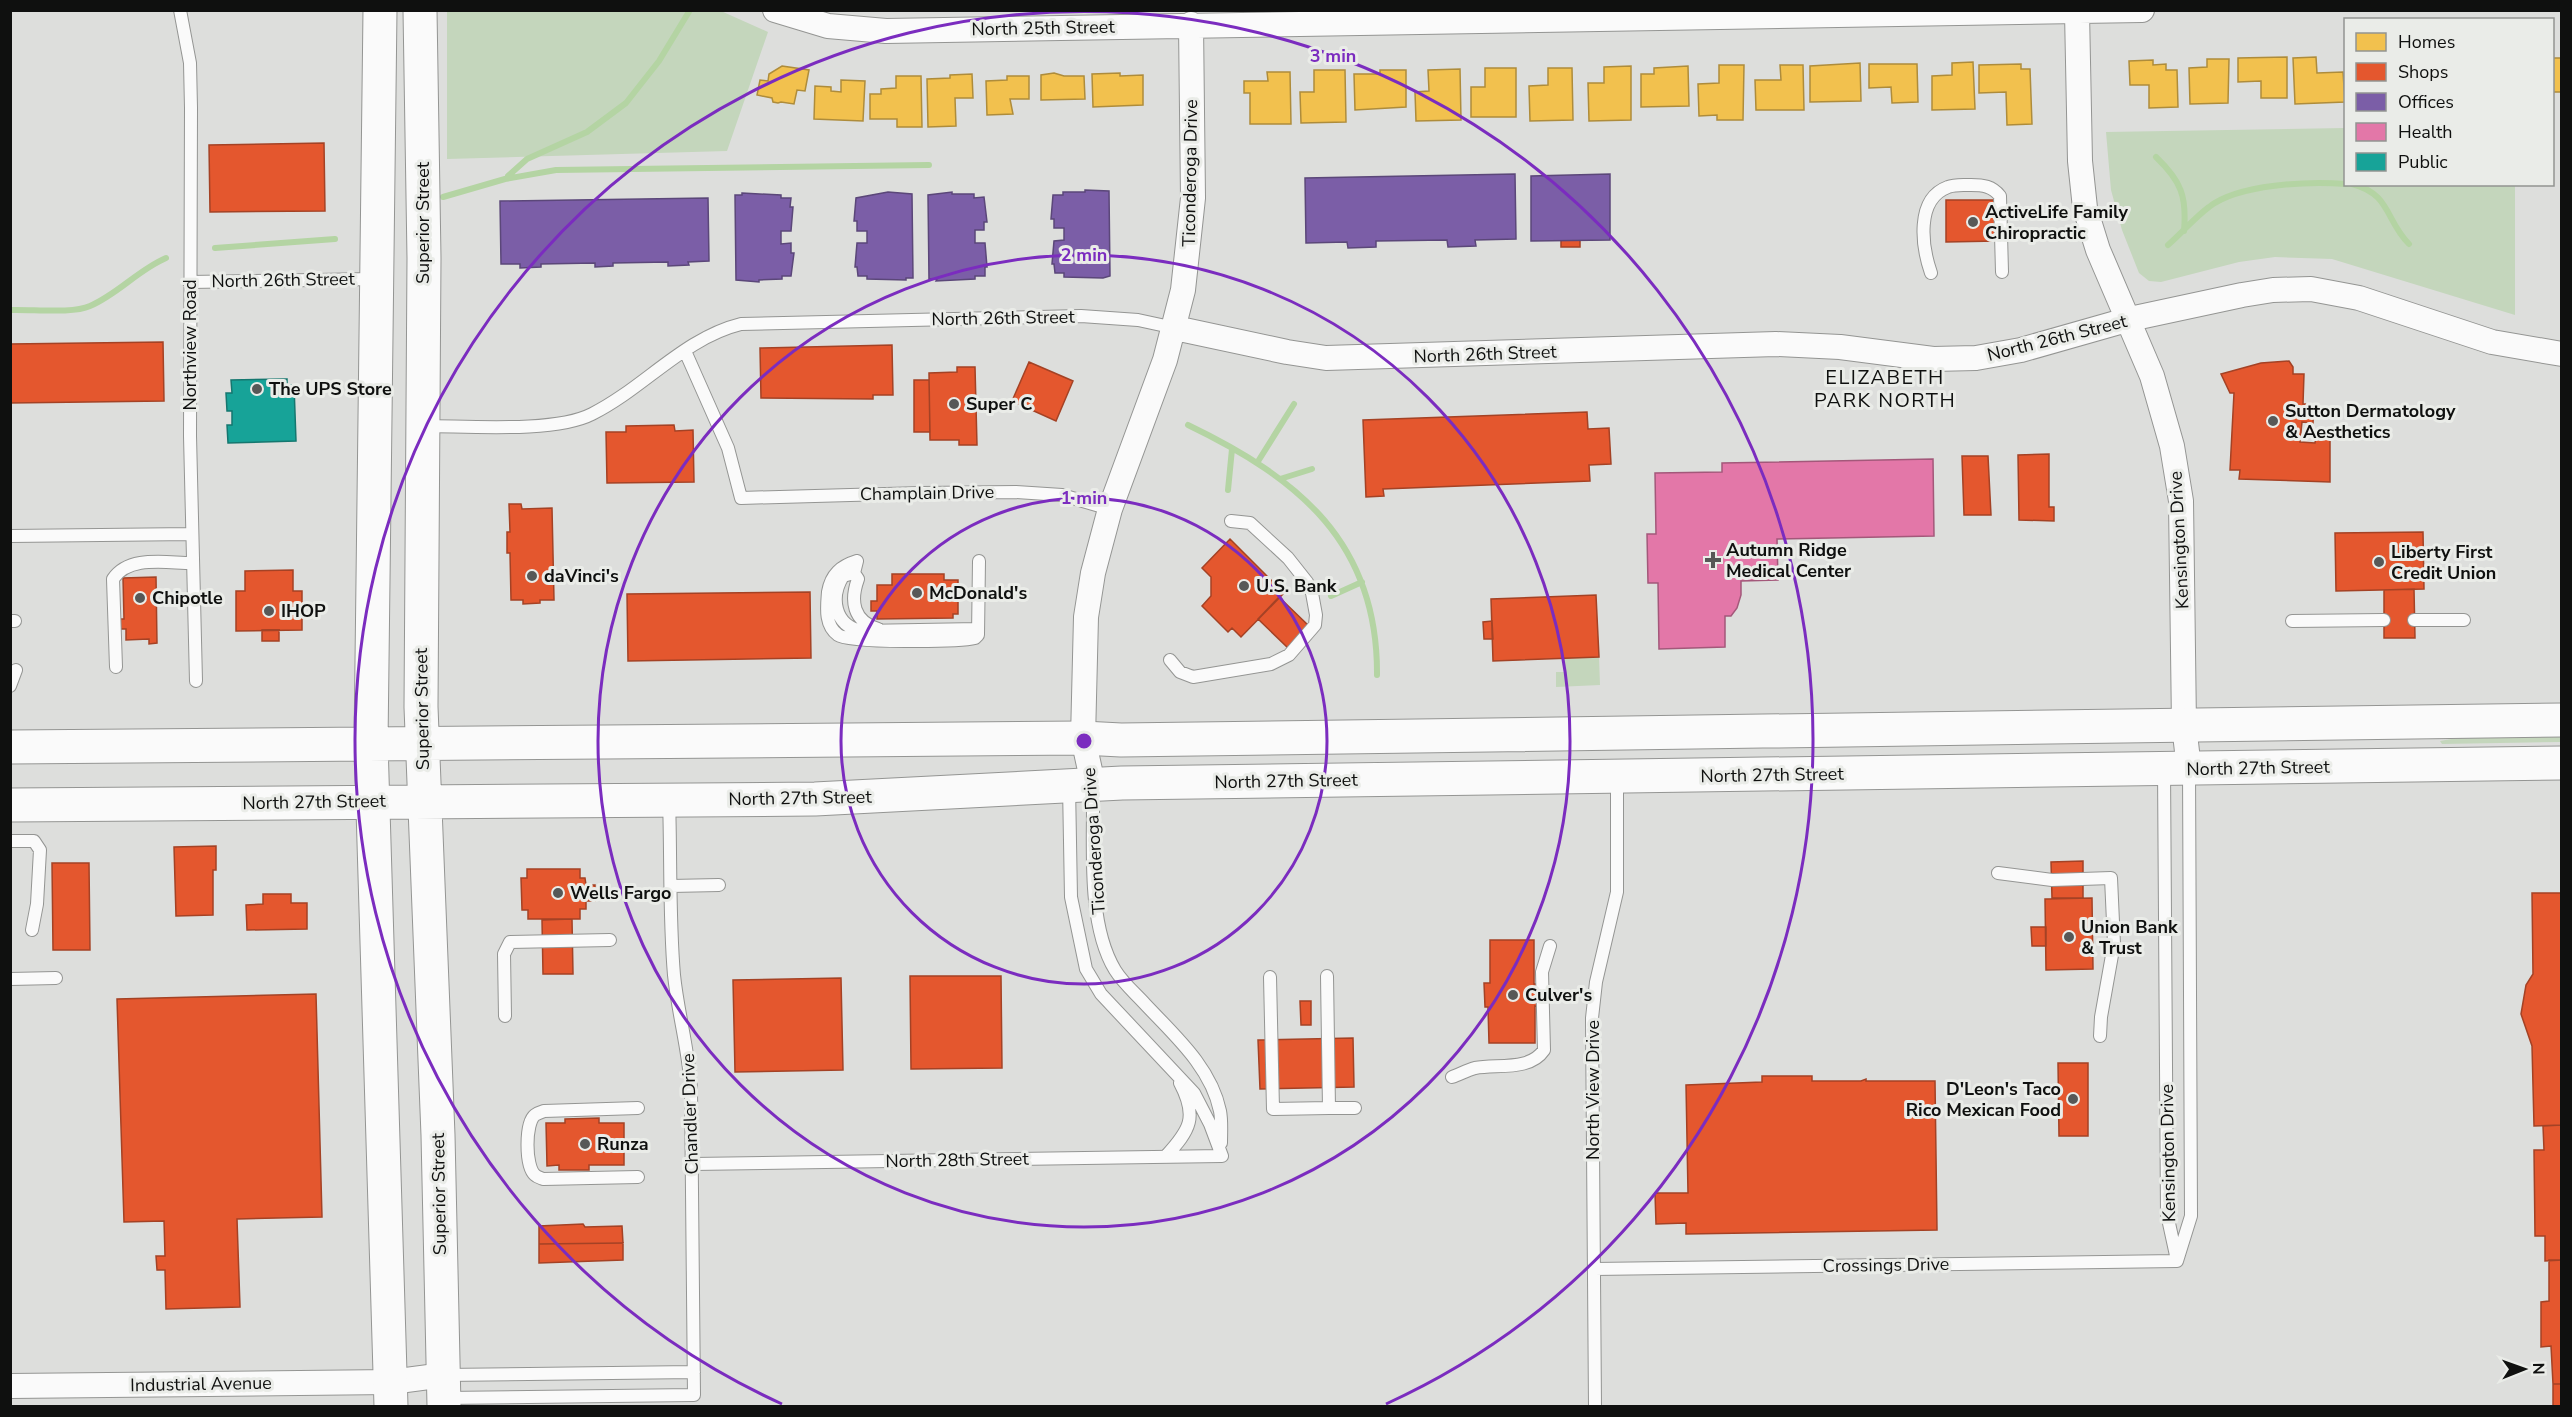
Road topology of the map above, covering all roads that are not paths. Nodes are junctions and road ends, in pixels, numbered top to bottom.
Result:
1 (180, 10) edge
2 (380, 10) edge
3 (420, 10) edge
4 (775, 10) edge
5 (2142, 10) edge
6 (2077, 12) edge
7 (1023, 20) edge
8 (1191, 24) junction
9 (2002, 272) dead end
10 (1931, 273) dead end
11 (376, 279) junction
12 (189, 282) junction
13 (2130, 320) junction
14 (1175, 328) junction
15 (685, 351) junction
16 (2562, 354) edge
17 (423, 426) junction
18 (1110, 509) junction
19 (1231, 521) dead end
20 (192, 534) junction
21 (10, 536) edge
22 (979, 561) dead end
23 (192, 563) junction
24 (856, 567) junction
25 (2384, 620) dead end
26 (2414, 620) dead end
27 (2464, 620) dead end
28 (2292, 621) dead end
29 (978, 629) junction
30 (884, 631) junction
31 (1170, 660) dead end
32 (116, 667) dead end
33 (16, 670) dead end
34 (196, 681) dead end
35 (10, 686) edge
36 (2562, 720) edge
37 (2184, 726) junction
38 (1083, 738) junction
39 (422, 742) junction
40 (371, 743) junction
41 (10, 747) edge
42 (2562, 763) edge
43 (2176, 769) junction
44 (1617, 776) junction
45 (1081, 785) junction
46 (669, 799) junction
47 (372, 801) junction
48 (424, 801) junction
49 (10, 806) edge
50 (10, 841) edge
51 (1998, 873) dead end
52 (719, 885) dead end
53 (671, 886) junction
54 (32, 930) dead end
55 (610, 940) dead end
56 (1550, 946) dead end
57 (1328, 976) dead end
58 (1270, 977) dead end
59 (56, 978) dead end
60 (10, 979) edge
61 (505, 1016) dead end
62 (2100, 1036) dead end
63 (1174, 1071) junction
64 (1452, 1077) dead end
65 (638, 1108) dead end
66 (1329, 1108) junction
67 (1355, 1108) dead end
68 (1166, 1156) junction
69 (1222, 1156) junction
70 (693, 1164) junction
71 (638, 1177) dead end
72 (2177, 1261) junction
73 (1594, 1269) junction
74 (694, 1372) junction
75 (10, 1386) edge
76 (444, 1393) edge
77 (391, 1394) edge
78 (694, 1395) joint
79 (1595, 1407) edge

1 - 12 lane, Northview Road
2 - 11 main road
3 - 17 main road, Superior Street
4 - 7 street, North 25th Street
5 - 6 street, North 25th Street
6 - 8 street, North 25th Street
6 - 13 street, Kensington Drive
7 - 8 street, North 25th Street
8 - 14 street, Ticonderoga Drive
9 - 10 lane
11 - 12 lane, North 26th Street
11 - 40 main road
12 - 20 lane, Northview Road
13 - 14 street, North 26th Street
13 - 16 street, North 26th Street
13 - 37 street, Kensington Drive
14 - 15 lane, North 26th Street
14 - 18 street, Ticonderoga Drive
15 - 17 lane, North 26th Street
15 - 18 lane, Champlain Drive
17 - 39 main road, Superior Street
18 - 38 street, Ticonderoga Drive
19 - 31 lane
20 - 21 lane
20 - 23 lane, Northview Road
22 - 29 lane
23 - 32 lane
23 - 34 lane, Northview Road
24 - 29 lane
24 - 30 lane
24 - 30 lane
25 - 28 lane
26 - 27 lane
29 - 30 lane
33 - 35 lane
36 - 37 main road
37 - 38 main road
37 - 43 street, Kensington Drive
38 - 39 main road
38 - 45 street, Ticonderoga Drive
39 - 40 main road
39 - 48 main road, Superior Street
40 - 41 main road
40 - 47 main road
42 - 43 main road, North 27th Street
43 - 44 main road, North 27th Street
43 - 72 lane, Kensington Drive
43 - 72 lane, Kensington Drive
44 - 45 main road, North 27th Street
44 - 73 lane, North View Drive
45 - 46 main road, North 27th Street
45 - 63 lane, Ticonderoga Drive
45 - 69 lane, Ticonderoga Drive
46 - 48 main road, North 27th Street
46 - 53 lane, Chandler Drive
47 - 48 main road, North 27th Street
47 - 49 main road, North 27th Street
47 - 77 main road
48 - 76 main road, Superior Street
50 - 54 lane
51 - 62 lane
52 - 53 lane
53 - 70 lane, Chandler Drive
55 - 61 lane
56 - 64 lane
57 - 66 lane
58 - 66 lane
59 - 60 lane
63 - 68 lane
63 - 69 lane, Ticonderoga Drive
65 - 71 lane
66 - 67 lane
68 - 69 lane, North 28th Street
68 - 70 lane, North 28th Street
70 - 74 lane, Chandler Drive
72 - 73 lane, Crossings Drive
73 - 79 lane, North View Drive
74 - 76 lane, Industrial Avenue
74 - 78 lane, Chandler Drive
75 - 77 street, Industrial Avenue
76 - 77 street, Industrial Avenue
76 - 78 lane, Industrial Avenue

